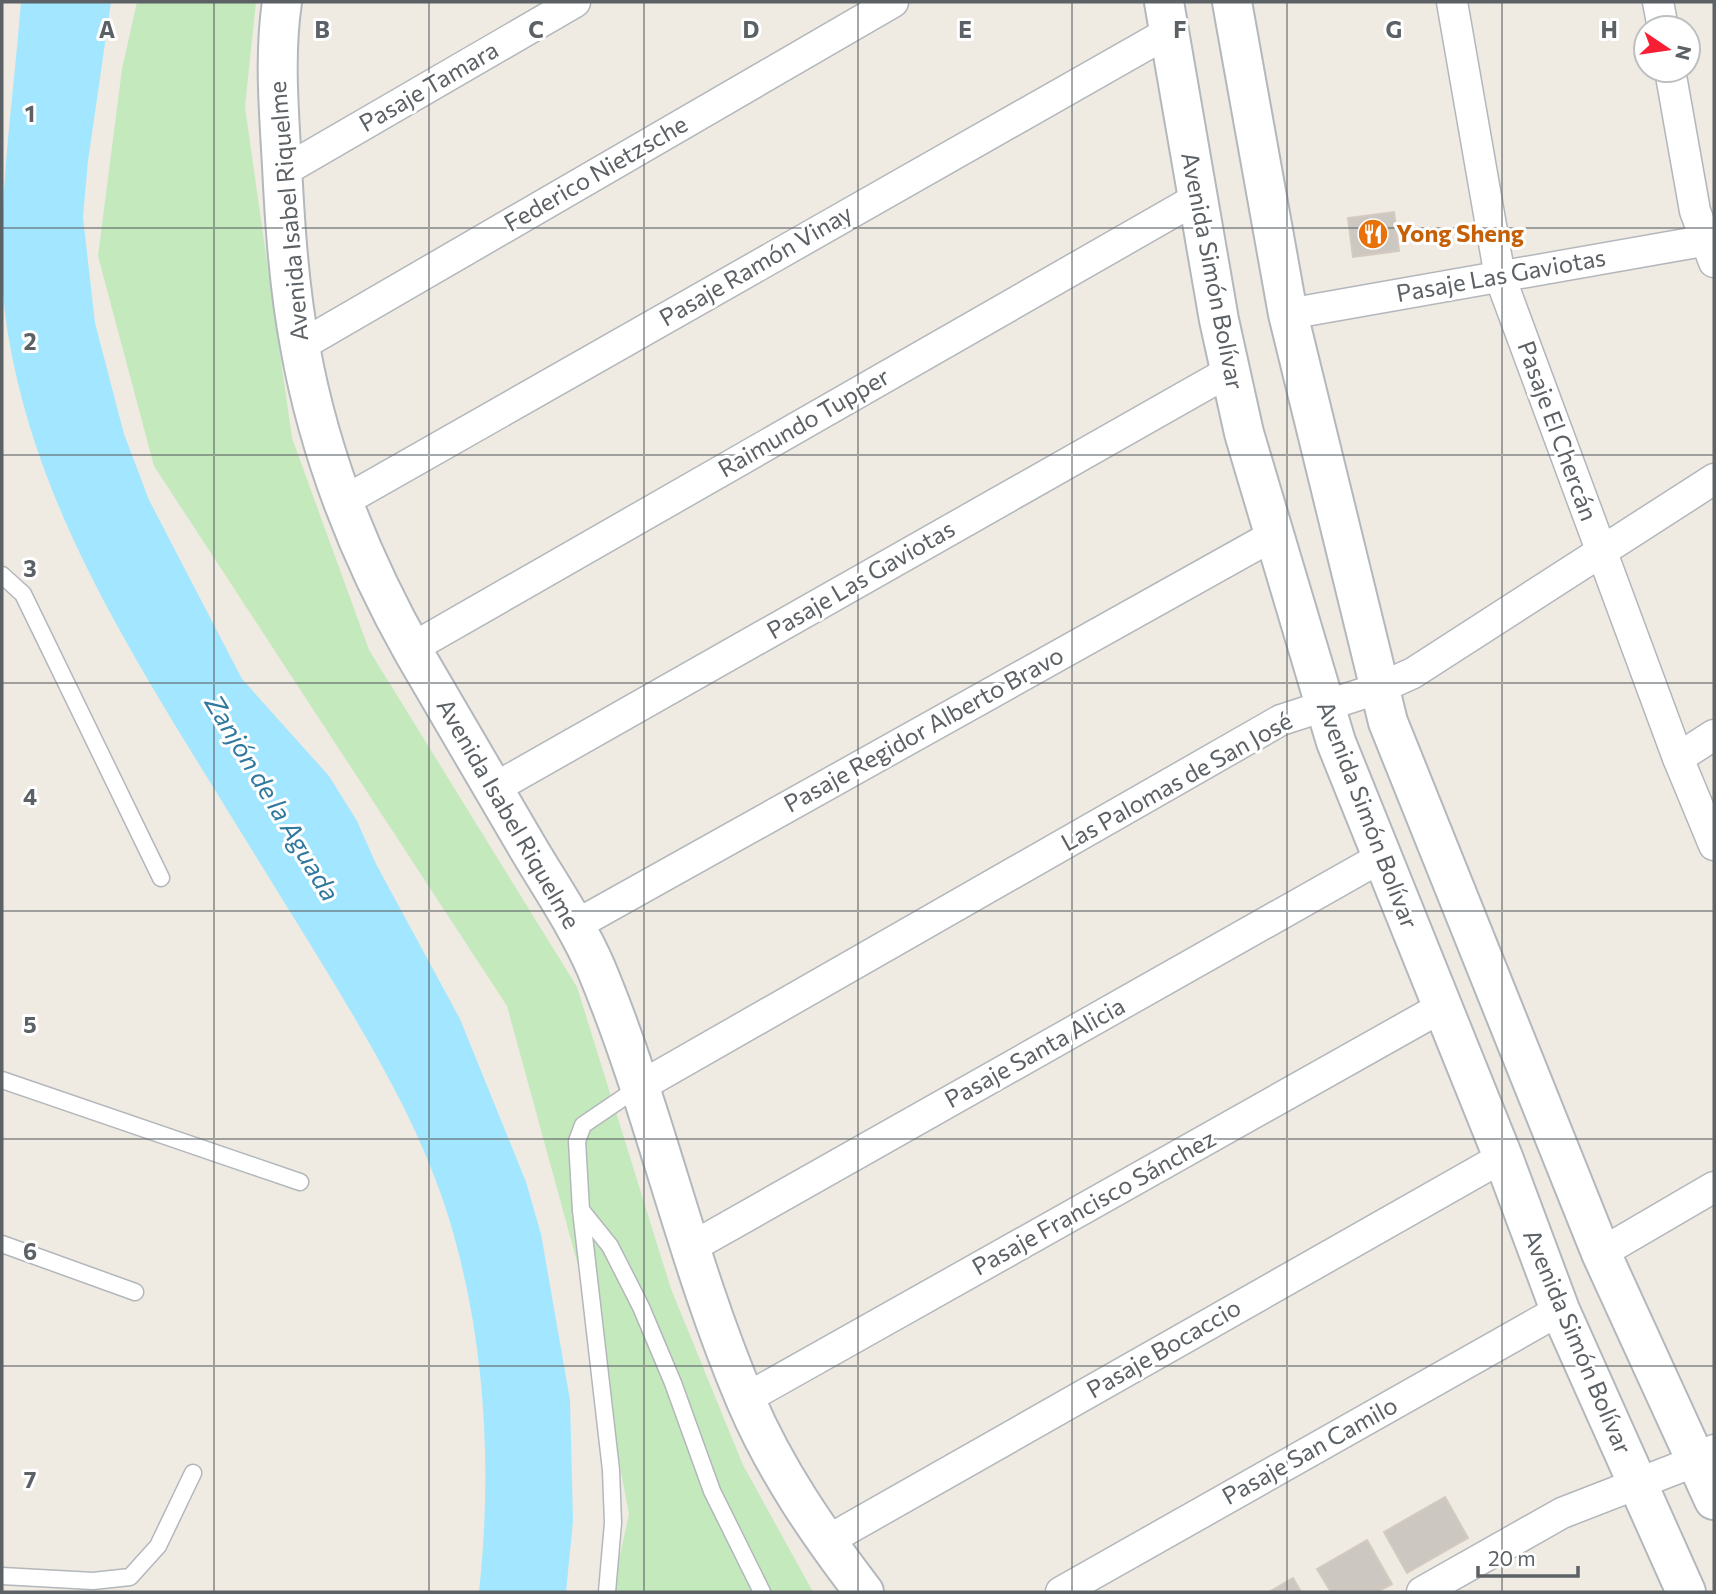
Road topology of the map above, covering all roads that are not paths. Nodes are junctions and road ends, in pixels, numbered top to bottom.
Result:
1 (282, 2) edge
2 (575, 2) edge
3 (893, 2) edge
4 (1232, 2) edge
5 (1452, 2) edge
6 (1166, 17) edge
7 (1672, 84) edge
8 (282, 172) junction
9 (1196, 199) junction
10 (1712, 247) edge
11 (1500, 276) junction
12 (1288, 314) junction
13 (300, 346) junction
14 (1230, 371) junction
15 (1714, 479) edge
16 (344, 501) junction
17 (1274, 535) junction
18 (1601, 551) junction
19 (2, 575) edge
20 (412, 648) junction
21 (1380, 688) junction
22 (1324, 705) junction
23 (1714, 735) edge
24 (1678, 758) junction
25 (493, 789) junction
26 (1714, 845) edge
27 (1380, 858) junction
28 (161, 878) dead end
29 (574, 926) junction
30 (1442, 1007) junction
31 (2, 1080) edge
32 (639, 1087) junction
33 (1503, 1157) junction
34 (300, 1182) dead end
35 (1714, 1187) edge
36 (581, 1210) junction
37 (2, 1244) edge
38 (690, 1248) junction
39 (1601, 1252) junction
40 (135, 1292) dead end
41 (1560, 1310) junction
42 (745, 1399) junction
43 (1705, 1456) edge
44 (193, 1473) dead end
45 (1636, 1483) junction
46 (1714, 1500) edge
47 (825, 1542) junction
48 (2, 1576) edge
49 (607, 1592) edge
50 (762, 1592) edge
51 (864, 1592) edge
52 (1061, 1592) edge
53 (1422, 1592) edge
54 (1686, 1592) edge

1 - 8 main road, Avenida Isabel Riquelme
2 - 8 street, Pasaje Tamara
3 - 13 street, Federico Nietzsche
4 - 12 main road
5 - 11 street, Pasaje El Chercán
6 - 9 main road, Avenida Simón Bolívar
6 - 16 street, Pasaje Ramón Vinay
7 - 10 street
8 - 13 main road, Avenida Isabel Riquelme
9 - 14 main road, Avenida Simón Bolívar
9 - 20 street, Raimundo Tupper
10 - 11 street, Pasaje Las Gaviotas
11 - 12 street, Pasaje Las Gaviotas
11 - 18 street, Pasaje El Chercán
12 - 21 main road
13 - 16 main road, Avenida Isabel Riquelme
14 - 17 main road, Avenida Simón Bolívar
14 - 25 street, Pasaje Las Gaviotas
15 - 18 street, Las Palomas de San José
16 - 20 main road, Avenida Isabel Riquelme
17 - 22 main road, Avenida Simón Bolívar
17 - 29 street, Pasaje Regidor Alberto Bravo
18 - 21 street, Las Palomas de San José
18 - 24 street, Pasaje El Chercán
19 - 28 lane
20 - 25 main road, Avenida Isabel Riquelme
21 - 22 street, Las Palomas de San José
21 - 39 main road
22 - 27 main road, Avenida Simón Bolívar
22 - 32 street, Las Palomas de San José
23 - 24 street
24 - 26 street, Pasaje El Chercán
25 - 29 main road, Avenida Isabel Riquelme
27 - 30 main road, Avenida Simón Bolívar
27 - 38 street, Pasaje Santa Alicia
29 - 32 main road, Avenida Isabel Riquelme
30 - 33 main road, Avenida Simón Bolívar
30 - 42 street, Pasaje Francisco Sánchez
31 - 34 lane
32 - 36 lane
32 - 38 main road, Avenida Isabel Riquelme
33 - 41 main road, Avenida Simón Bolívar
33 - 47 street, Pasaje Bocaccio
35 - 39 street
36 - 49 lane
36 - 50 lane
37 - 40 lane
38 - 42 main road, Avenida Isabel Riquelme
39 - 43 main road
41 - 45 main road, Avenida Simón Bolívar
41 - 52 street, Pasaje San Camilo
42 - 47 main road, Avenida Isabel Riquelme
43 - 45 street
43 - 46 main road
44 - 48 lane
45 - 53 street
45 - 54 main road, Avenida Simón Bolívar
47 - 51 main road, Avenida Isabel Riquelme

